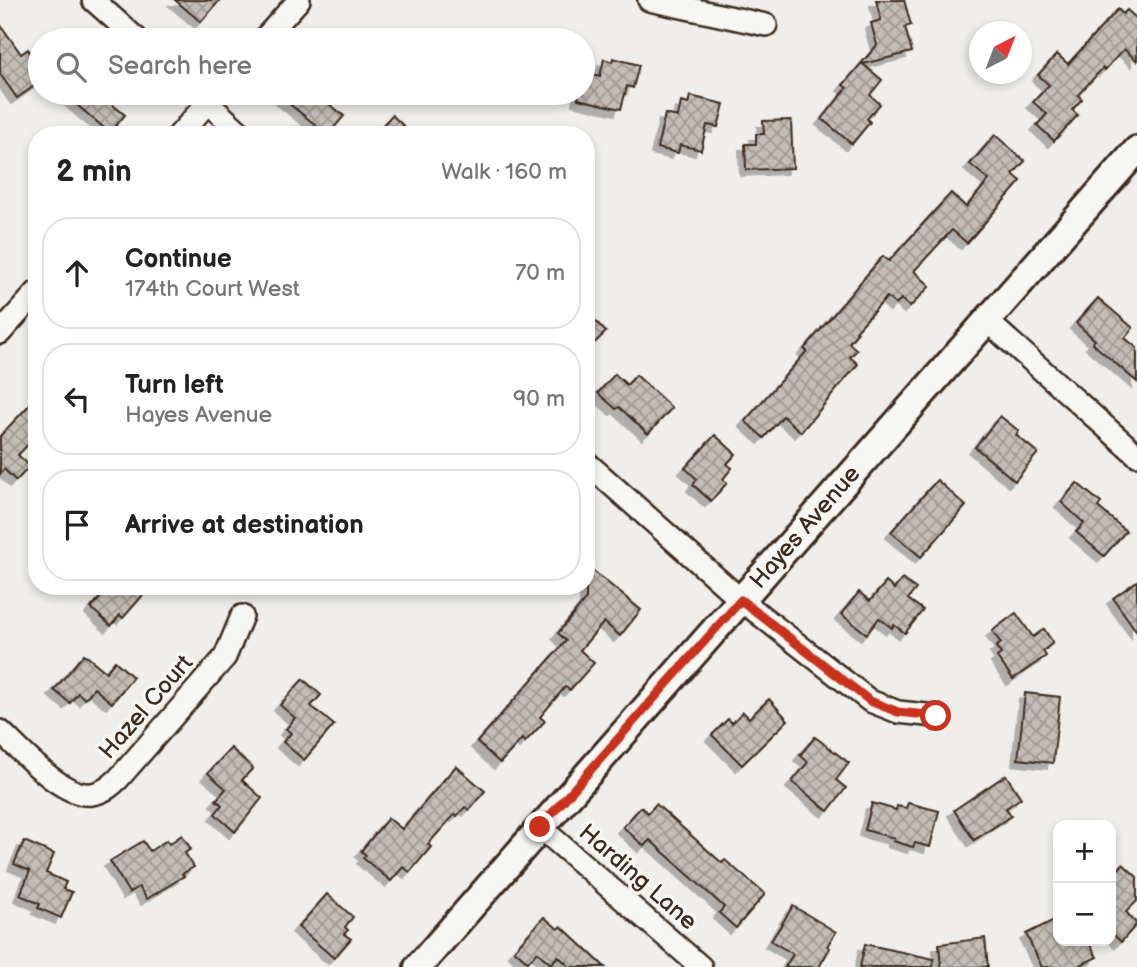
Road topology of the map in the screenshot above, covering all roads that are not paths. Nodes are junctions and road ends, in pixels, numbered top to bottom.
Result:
1 (93, 0) edge
2 (299, 0) edge
3 (649, 0) edge
4 (766, 25) dead end
5 (124, 28) edge
6 (274, 28) edge
7 (200, 105) edge
8 (215, 105) edge
9 (185, 126) edge
10 (235, 126) edge
11 (1137, 150) edge
12 (28, 302) edge
13 (986, 320) junction
14 (0, 333) edge
15 (1137, 455) edge
16 (595, 470) edge
17 (741, 600) junction
18 (242, 616) dead end
19 (936, 716) dead end
20 (0, 731) edge
21 (540, 827) junction
22 (418, 967) edge
23 (701, 967) edge

1 - 5 street
2 - 6 street
3 - 4 street
7 - 9 street
8 - 10 street
11 - 13 street, Hayes Avenue
12 - 14 street
13 - 15 street
13 - 17 street, Hayes Avenue
16 - 17 street
17 - 19 street
17 - 21 street, Hayes Avenue
18 - 20 street, Hazel Court
21 - 22 street, Hayes Avenue
21 - 23 street, Harding Lane

